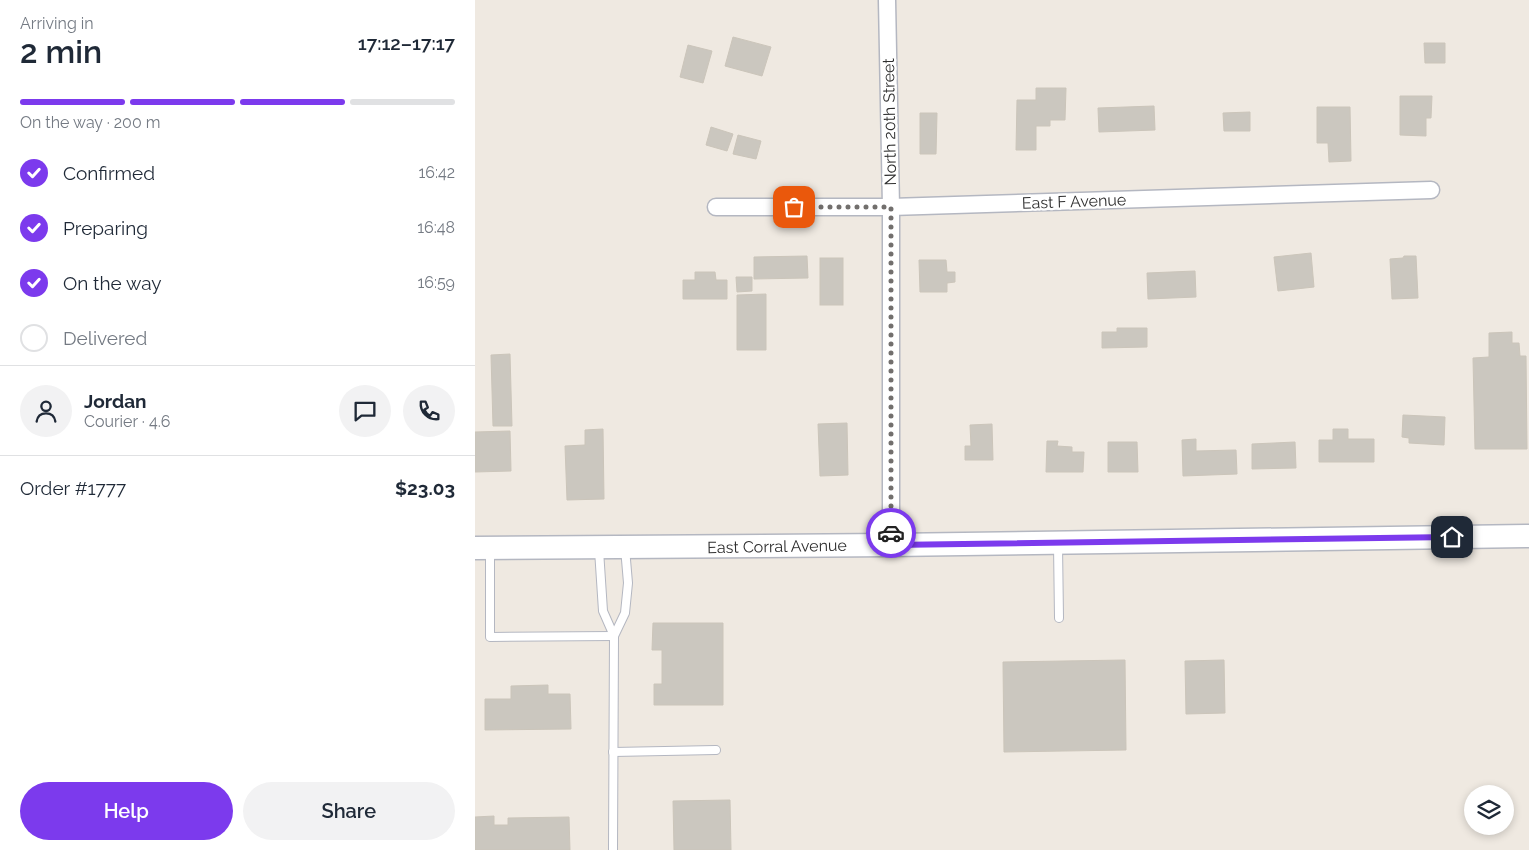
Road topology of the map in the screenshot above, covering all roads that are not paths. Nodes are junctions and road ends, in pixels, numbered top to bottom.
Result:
1 (887, 0) edge
2 (1431, 190) dead end
3 (891, 207) junction
4 (716, 208) dead end
5 (1529, 536) edge
6 (1058, 542) junction
7 (891, 545) junction
8 (599, 548) junction
9 (625, 548) junction
10 (482, 549) edge
11 (1059, 618) dead end
12 (614, 636) junction
13 (716, 750) dead end
14 (613, 752) junction
15 (613, 850) edge

1 - 3 street, North 20th Street
2 - 3 street, East F Avenue
3 - 4 street, East F Avenue
3 - 7 street, North 20th Street
5 - 6 main road, East Corral Avenue
6 - 7 main road, East Corral Avenue
6 - 11 lane
7 - 9 main road, East Corral Avenue
8 - 9 main road, East Corral Avenue
8 - 10 main road, East Corral Avenue
8 - 12 lane
9 - 12 lane
10 - 12 lane
12 - 14 lane
13 - 14 lane
14 - 15 lane

